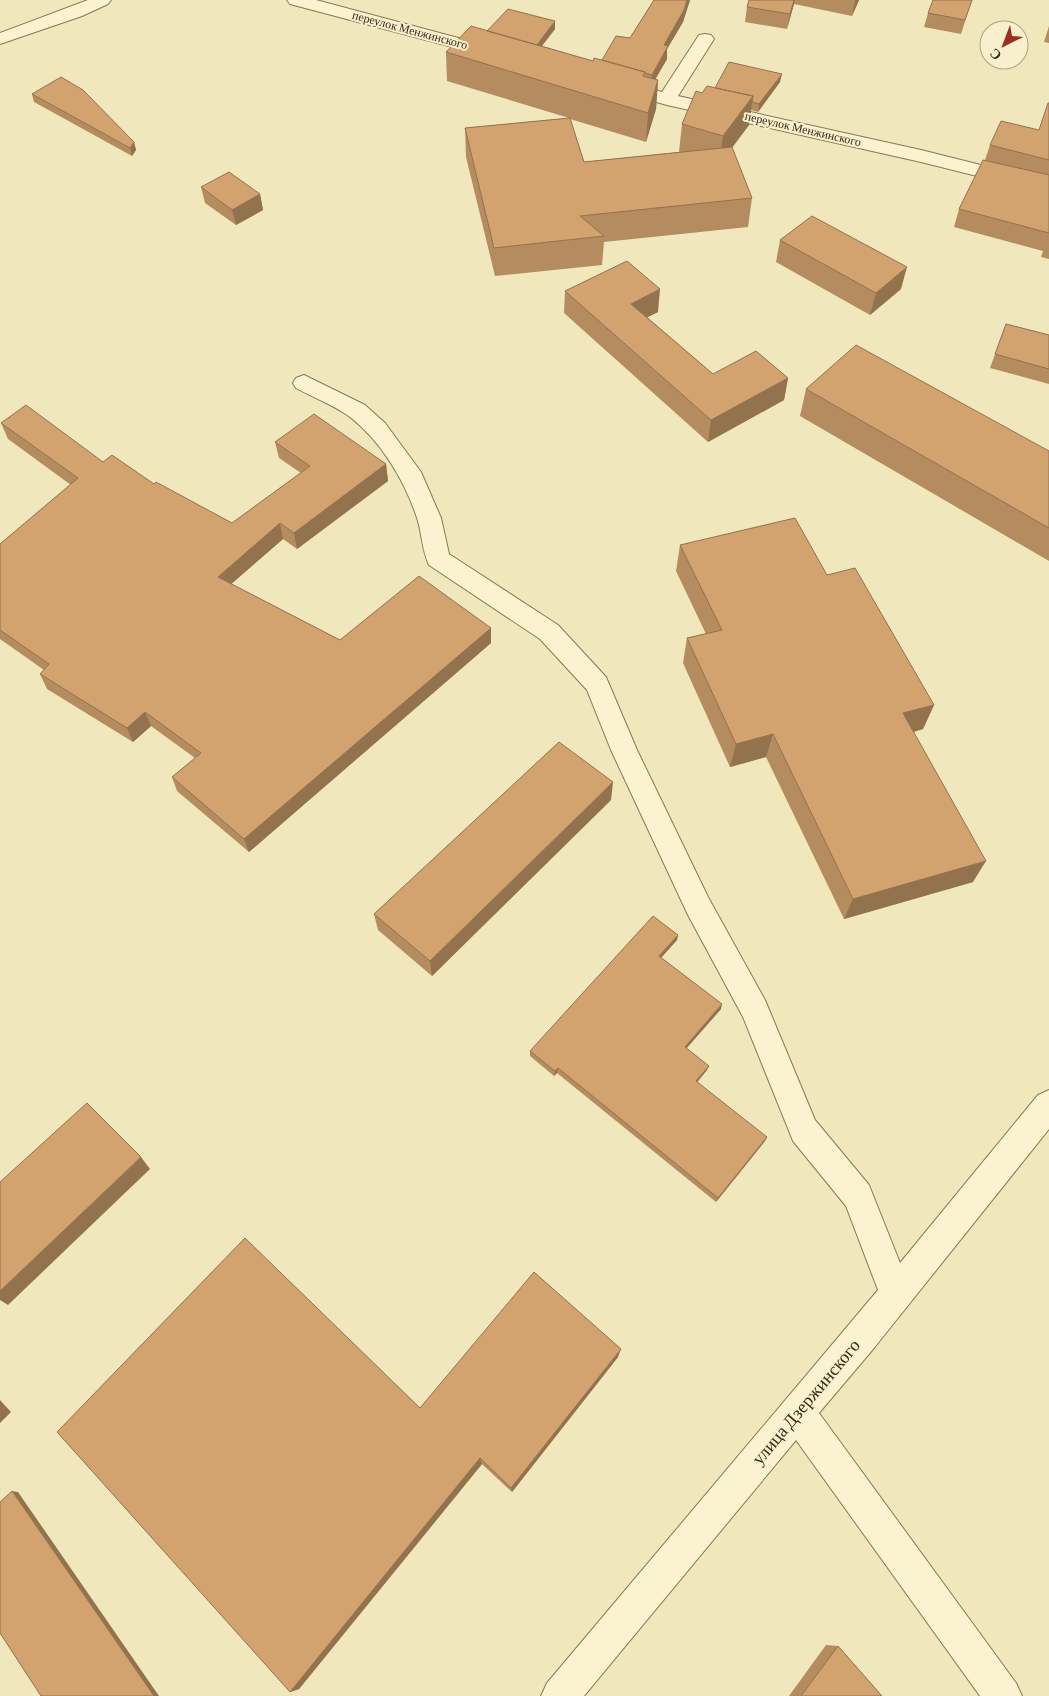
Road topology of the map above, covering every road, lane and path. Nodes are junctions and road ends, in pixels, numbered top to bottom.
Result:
1 (102, 0) edge
2 (296, 0) edge
3 (0, 39) edge
4 (705, 39) dead end
5 (504, 55) edge
6 (608, 83) edge
7 (667, 99) junction
8 (1049, 188) edge
9 (304, 382) dead end
10 (1049, 1105) edge
11 (896, 1294) junction
12 (798, 1412) junction
13 (560, 1696) edge
14 (1003, 1696) edge

1 - 3 street
2 - 5 street, переулок Менжинского
4 - 7 street
6 - 7 street, переулок Менжинского
7 - 8 street, переулок Менжинского
9 - 11 street
10 - 11 street, улица Дзержинского
11 - 12 street, улица Дзержинского
12 - 13 street, улица Дзержинского
12 - 14 street

